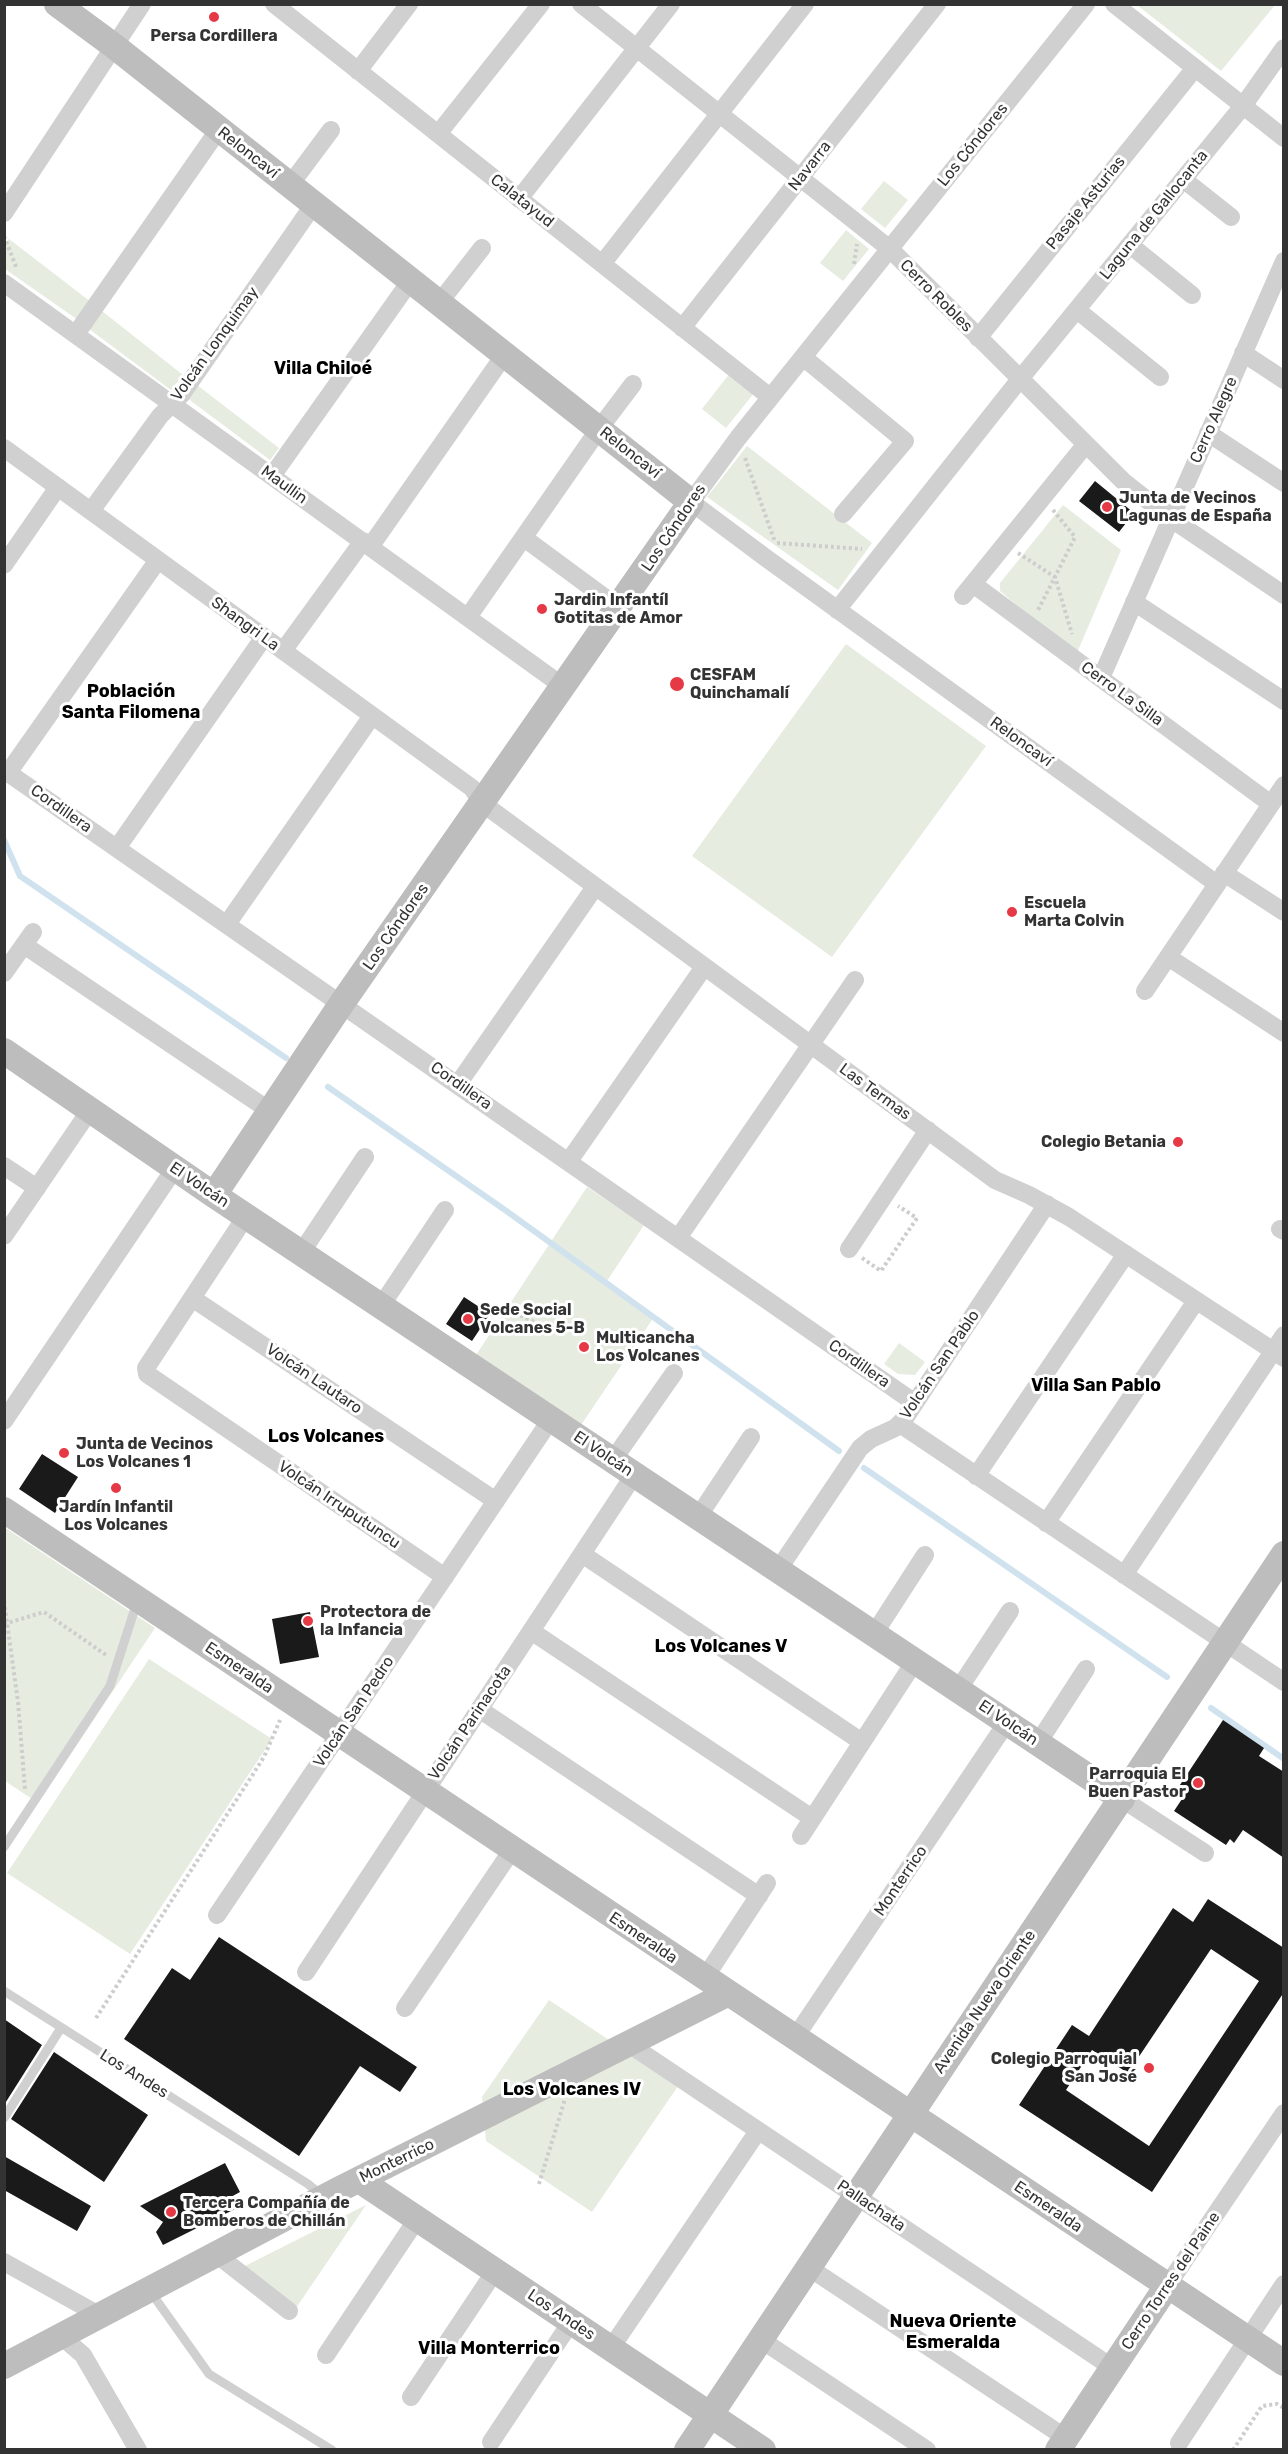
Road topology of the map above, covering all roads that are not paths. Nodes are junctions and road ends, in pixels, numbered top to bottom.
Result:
1 (57, 4) edge
2 (142, 4) edge
3 (274, 4) edge
4 (409, 4) edge
5 (541, 4) edge
6 (582, 4) edge
7 (671, 4) edge
8 (805, 4) edge
9 (937, 4) edge
10 (1086, 4) edge
11 (1114, 4) edge
12 (114, 46) junction
13 (637, 48) junction
14 (1284, 48) edge
15 (1195, 68) junction
16 (358, 71) junction
17 (1243, 106) junction
18 (719, 114) junction
19 (219, 129) junction
20 (331, 130) dead end
21 (438, 135) junction
22 (1284, 138) edge
23 (800, 178) junction
24 (1183, 179) junction
25 (290, 186) junction
26 (519, 199) junction
27 (314, 204) junction
28 (4, 213) edge
29 (1231, 217) dead end
30 (1130, 245) junction
31 (482, 248) dead end
32 (890, 249) junction
33 (1283, 262) edge
34 (602, 264) junction
35 (411, 280) junction
36 (4, 283) edge
37 (1192, 295) dead end
38 (439, 303) junction
39 (1077, 310) junction
40 (682, 328) junction
41 (76, 334) junction
42 (978, 338) junction
43 (1243, 353) junction
44 (505, 354) junction
45 (803, 357) junction
46 (1160, 377) dead end
47 (1020, 379) junction
48 (1284, 380) edge
49 (633, 384) dead end
50 (770, 397) junction
51 (172, 404) junction
52 (599, 429) junction
53 (1209, 432) junction
54 (1086, 444) junction
55 (4, 448) edge
56 (272, 476) junction
57 (1284, 483) edge
58 (58, 487) junction
59 (691, 502) junction
60 (91, 511) junction
61 (843, 514) dead end
62 (1170, 518) junction
63 (524, 537) junction
64 (366, 544) junction
65 (158, 560) junction
66 (4, 565) edge
67 (1284, 595) edge
68 (1134, 602) junction
69 (619, 608) junction
70 (837, 610) junction
71 (468, 617) junction
72 (264, 637) junction
73 (283, 651) junction
74 (1101, 678) junction
75 (564, 687) junction
76 (1284, 701) edge
77 (372, 716) junction
78 (6, 772) edge
79 (1284, 785) edge
80 (482, 803) junction
81 (1271, 804) junction
82 (117, 849) junction
83 (1221, 878) junction
84 (595, 886) junction
85 (1284, 912) edge
86 (227, 924) junction
87 (1168, 957) junction
88 (704, 967) junction
89 (4, 973) edge
90 (855, 980) dead end
91 (1145, 991) dead end
92 (342, 1003) junction
93 (1284, 1033) edge
94 (810, 1045) junction
95 (4, 1051) edge
96 (458, 1084) junction
97 (90, 1110) junction
98 (270, 1111) junction
99 (928, 1130) junction
100 (365, 1157) dead end
101 (569, 1161) junction
102 (4, 1166) edge
103 (175, 1168) junction
104 (37, 1188) junction
105 (214, 1195) junction
106 (1047, 1204) junction
107 (445, 1210) dead end
108 (246, 1216) junction
109 (4, 1236) edge
110 (678, 1238) junction
111 (849, 1249) road end
112 (301, 1253) junction
113 (1126, 1254) junction
114 (192, 1298) junction
115 (1196, 1300) junction
116 (381, 1306) junction
117 (1284, 1335) edge
118 (1278, 1355) edge
119 (674, 1373) dead end
120 (915, 1403) junction
121 (551, 1419) junction
122 (4, 1421) edge
123 (900, 1424) junction
124 (751, 1437) dead end
125 (613, 1460) junction
126 (634, 1475) junction
127 (976, 1476) junction
128 (496, 1501) junction
129 (4, 1510) edge
130 (698, 1517) junction
131 (1046, 1523) junction
132 (582, 1554) junction
133 (1284, 1554) edge
134 (925, 1555) dead end
135 (778, 1570) junction
136 (1124, 1575) junction
137 (445, 1577) junction
138 (137, 1599) junction
139 (1010, 1611) dead end
140 (531, 1631) junction
141 (874, 1634) junction
142 (1224, 1643) junction
143 (915, 1661) junction
144 (1086, 1669) dead end
145 (1284, 1682) edge
146 (958, 1690) junction
147 (479, 1709) junction
148 (1007, 1722) junction
149 (339, 1734) junction
150 (862, 1742) junction
151 (1038, 1743) junction
152 (425, 1791) junction
153 (1122, 1798) junction
154 (812, 1818) junction
155 (801, 1836) dead end
156 (4, 1847) edge
157 (512, 1850) junction
158 (1205, 1853) dead end
159 (217, 1915) dead end
160 (306, 1972) dead end
161 (704, 1979) junction
162 (4, 1990) edge
163 (727, 1994) junction
164 (405, 2008) dead end
165 (61, 2028) junction
166 (794, 2039) junction
167 (629, 2044) junction
168 (1284, 2113) edge
169 (909, 2115) junction
170 (4, 2118) edge
171 (758, 2131) junction
172 (359, 2180) junction
173 (856, 2196) junction
174 (324, 2198) junction
175 (417, 2219) junction
176 (216, 2254) junction
177 (4, 2262) edge
178 (808, 2268) junction
179 (495, 2271) junction
180 (1284, 2284) edge
181 (1167, 2286) junction
182 (149, 2289) junction
183 (290, 2311) dead end
184 (99, 2315) junction
185 (571, 2322) junction
186 (61, 2336) junction
187 (760, 2339) junction
188 (1247, 2339) junction
189 (611, 2348) junction
190 (326, 2355) dead end
191 (1284, 2363) edge
192 (4, 2366) edge
193 (1113, 2368) junction
194 (411, 2397) dead end
195 (710, 2415) junction
196 (491, 2442) dead end
197 (1179, 2443) dead end
198 (1062, 2444) edge
199 (138, 2450) edge
200 (332, 2450) edge
201 (687, 2450) edge
202 (763, 2450) edge
203 (927, 2450) edge

1 - 12 street, Reloncaví
2 - 12 street
3 - 16 street, Calatayud
4 - 16 street
5 - 21 street
6 - 13 street, Cerro Robles
7 - 13 street
8 - 18 street
9 - 23 street, Navarra
10 - 32 street, Los Cóndores
11 - 15 street
12 - 19 street, Reloncaví
12 - 28 street
13 - 18 street, Cerro Robles
13 - 26 street
14 - 17 street, Laguna de Gallocanta
15 - 17 street
15 - 42 street, Pasaje Asturias
16 - 21 street, Calatayud
17 - 22 street
17 - 24 street, Laguna de Gallocanta
18 - 23 street, Cerro Robles
18 - 34 street
19 - 25 street, Reloncaví
19 - 41 street
20 - 25 street
21 - 26 street, Calatayud
23 - 32 street, Cerro Robles
23 - 40 street, Navarra
24 - 29 street
24 - 30 street, Laguna de Gallocanta
25 - 27 street, Reloncaví
26 - 34 street, Calatayud
27 - 35 street, Reloncaví
27 - 51 street, Volcán Lonquimay
30 - 37 street
30 - 39 street, Laguna de Gallocanta
31 - 38 street
32 - 42 street, Cerro Robles
32 - 45 street, Los Cóndores
33 - 43 street, Cerro Alegre
34 - 40 street, Calatayud
35 - 38 street, Reloncaví
35 - 56 street
36 - 41 street, Maullin
38 - 44 street, Reloncaví
39 - 46 street
39 - 47 street, Laguna de Gallocanta
40 - 50 street, Calatayud
41 - 51 street, Maullin
42 - 47 street, Cerro Robles
43 - 48 street
43 - 53 street, Cerro Alegre
44 - 52 street, Reloncaví
44 - 64 street
45 - 50 street, Los Cóndores
45 - 61 street
47 - 54 street, Cerro Robles
47 - 70 street, Laguna de Gallocanta
49 - 52 street
50 - 59 street, Los Cóndores
51 - 56 street, Maullin
51 - 60 street, Volcán Lonquimay
52 - 59 street, Reloncaví
52 - 63 street
53 - 57 street
53 - 62 street, Cerro Alegre
54 - 62 street, Cerro Robles
54 - 74 street, Cerro La Silla
55 - 58 street, Shangri La
56 - 64 street, Maullin
58 - 60 street, Shangri La
58 - 66 street
59 - 69 street, Los Cóndores
59 - 70 street, Reloncaví
60 - 65 street, Shangri La
62 - 67 street, Cerro Robles
62 - 68 street, Cerro Alegre
63 - 69 street
63 - 71 street
64 - 71 street, Maullin
64 - 73 street
65 - 72 street, Shangri La
65 - 78 street
68 - 74 street, Cerro Alegre
68 - 76 street
69 - 75 street, Los Cóndores
70 - 83 street, Reloncaví
71 - 75 street, Maullin
72 - 73 street, Shangri La
72 - 82 street
73 - 77 street, Shangri La
74 - 81 street, Cerro La Silla
75 - 80 street, Los Cóndores
77 - 80 street, Shangri La
77 - 86 street
78 - 82 street, Cordillera
79 - 81 street
80 - 84 street, Las Termas
80 - 92 street, Los Cóndores
81 - 83 street
82 - 86 street, Cordillera
83 - 85 street, Reloncaví
83 - 87 street
84 - 88 street, Las Termas
84 - 96 street
86 - 92 street, Cordillera
87 - 91 street
87 - 93 street
88 - 94 street, Las Termas
88 - 101 street
89 - 98 street
90 - 94 street
92 - 96 street, Cordillera
92 - 98 street, Los Cóndores
94 - 99 street, Las Termas
94 - 110 street
95 - 97 street, El Volcán
96 - 101 street, Cordillera
97 - 103 street, El Volcán
97 - 104 street
98 - 105 street, Los Cóndores
99 - 106 street, Las Termas
99 - 111 street
100 - 112 street
101 - 110 street, Cordillera
102 - 104 street
103 - 105 street, El Volcán
103 - 122 street
104 - 109 street
105 - 108 street, El Volcán
106 - 113 street, Las Termas
106 - 120 street, Volcán San Pablo
107 - 116 street
108 - 112 street, El Volcán
108 - 114 street
110 - 120 street, Cordillera
112 - 116 street, El Volcán
113 - 115 street, Las Termas
113 - 127 street
114 - 128 street, Volcán Lautaro
114 - 137 street, Volcán Irruputuncu
115 - 118 street, Las Termas
115 - 131 street
116 - 121 street, El Volcán
117 - 118 street
118 - 136 street
119 - 125 street
120 - 123 street, Volcán San Pablo
121 - 125 street, El Volcán
121 - 128 street, Volcán San Pedro
123 - 127 street
123 - 135 street, Volcán San Pablo
124 - 130 street
125 - 126 street, El Volcán
126 - 130 street, El Volcán
126 - 132 street, Volcán Parinacota
127 - 131 street
128 - 137 street, Volcán San Pedro
129 - 138 street, Esmeralda
130 - 135 street, El Volcán
131 - 136 street
132 - 140 street, Volcán Parinacota
132 - 150 street
133 - 142 street, Avenida Nueva Oriente
134 - 141 street
135 - 141 street, El Volcán
136 - 142 street
137 - 149 street, Volcán San Pedro
138 - 149 street, Esmeralda
138 - 156 lane
139 - 146 street
140 - 147 street, Volcán Parinacota
140 - 154 street
141 - 143 street, El Volcán
142 - 145 street
142 - 153 street, Avenida Nueva Oriente
143 - 146 street, El Volcán
143 - 150 street
144 - 151 street
146 - 148 street, El Volcán
147 - 152 street, Volcán Parinacota
147 - 161 street
148 - 151 street, El Volcán
148 - 166 street, Monterrico
149 - 152 street, Esmeralda
149 - 159 street, Volcán San Pedro
150 - 154 street
151 - 153 street, El Volcán
152 - 157 street, Esmeralda
152 - 160 street, Volcán Parinacota
153 - 158 street, El Volcán
153 - 169 street, Avenida Nueva Oriente
154 - 155 street
157 - 161 street, Esmeralda
157 - 164 street
161 - 163 street, Esmeralda
162 - 165 lane, Los Andes
163 - 166 street, Esmeralda
163 - 167 street, Monterrico
165 - 170 lane
165 - 174 lane, Los Andes
166 - 169 street, Esmeralda
167 - 171 street, Pallachata
167 - 172 street, Monterrico
168 - 181 street, Cerro Torres del Paine
169 - 173 street, Avenida Nueva Oriente
169 - 181 street, Esmeralda
171 - 173 street, Pallachata
171 - 189 street
172 - 174 street, Monterrico
172 - 175 street, Los Andes
173 - 178 street, Avenida Nueva Oriente
173 - 193 street, Pallachata
174 - 176 street, Monterrico
175 - 179 street, Los Andes
175 - 190 street
176 - 182 street, Monterrico
176 - 183 street
177 - 184 street
178 - 187 street, Avenida Nueva Oriente
178 - 198 street
179 - 185 street, Los Andes
179 - 194 street
180 - 188 street
181 - 188 street, Esmeralda
181 - 193 street, Cerro Torres del Paine
182 - 184 street, Monterrico
182 - 200 lane
184 - 186 street, Monterrico
185 - 189 street, Los Andes
185 - 196 street
186 - 192 street, Monterrico
186 - 199 street
187 - 195 street, Avenida Nueva Oriente
187 - 203 street
188 - 191 street, Esmeralda
188 - 197 street
189 - 195 street, Los Andes
193 - 198 street, Cerro Torres del Paine
195 - 201 street, Avenida Nueva Oriente
195 - 202 street, Los Andes

